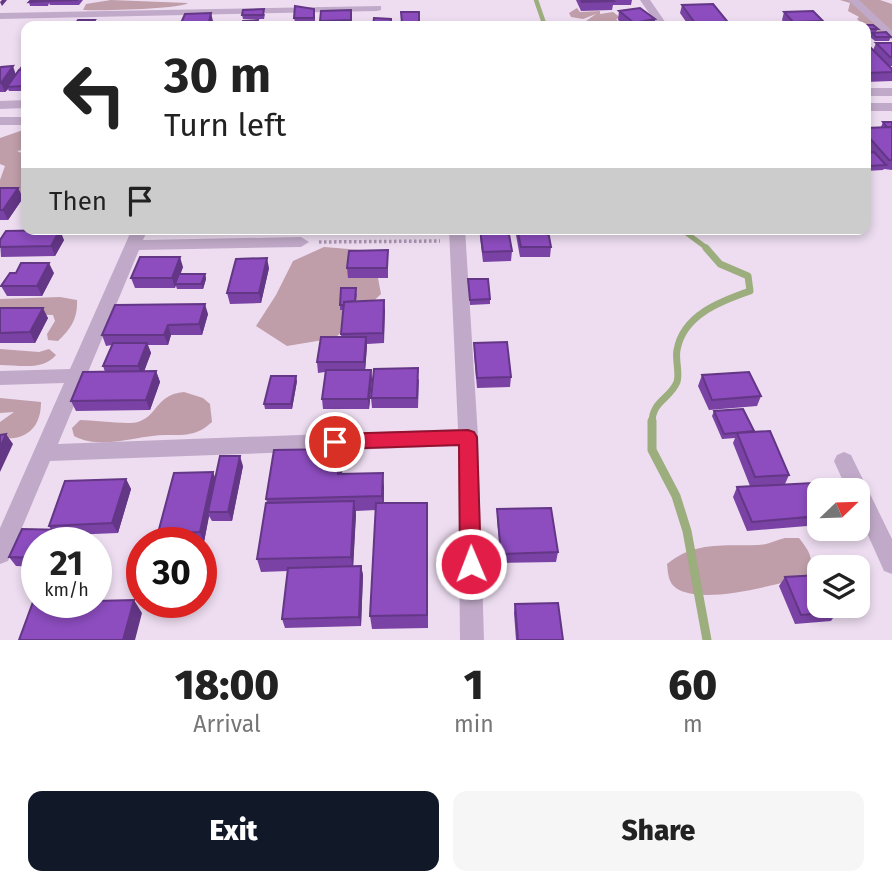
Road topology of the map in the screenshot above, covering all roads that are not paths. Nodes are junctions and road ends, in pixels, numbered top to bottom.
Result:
1 (17, 0) edge
2 (645, 0) edge
3 (853, 0) edge
4 (229, 5) edge
5 (377, 8) dead end
6 (1, 17) edge
7 (660, 21) edge
8 (892, 37) edge
9 (871, 92) edge
10 (892, 92) edge
11 (21, 104) edge
12 (0, 105) edge
13 (871, 107) edge
14 (892, 107) edge
15 (0, 121) edge
16 (21, 121) edge
17 (458, 235) edge
18 (136, 237) edge
19 (301, 242) road end
20 (76, 376) junction
21 (0, 377) edge
22 (468, 437) junction
23 (44, 453) junction
24 (844, 461) dead end
25 (0, 554) edge
26 (892, 564) edge
27 (472, 640) edge

1 - 6 street
2 - 7 street
3 - 8 street
4 - 5 street
4 - 6 street
9 - 10 street
11 - 12 street
13 - 14 street
15 - 16 street
17 - 22 street
18 - 19 street
18 - 20 street
20 - 21 street
20 - 23 street
22 - 23 street
22 - 27 street
23 - 25 street
24 - 26 street

